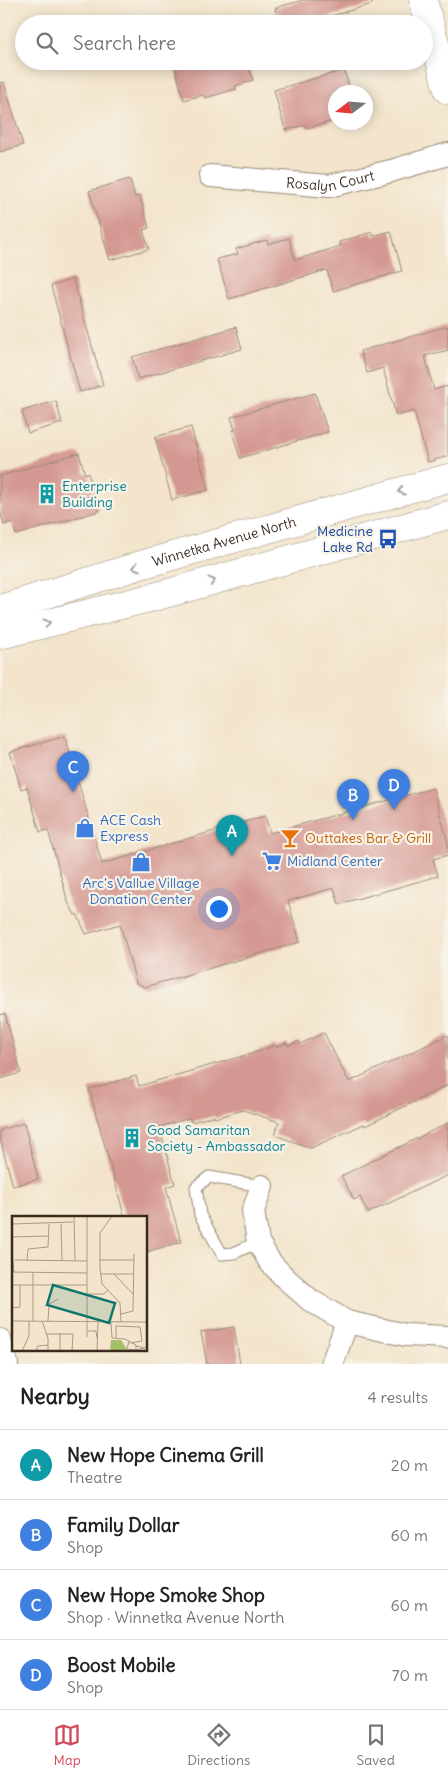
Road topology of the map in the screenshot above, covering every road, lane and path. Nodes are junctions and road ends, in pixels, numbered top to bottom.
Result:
1 (423, 0) edge
2 (427, 15) edge
3 (433, 36) edge
4 (448, 90) edge
5 (448, 154) edge
6 (210, 176) dead end
7 (448, 478) edge
8 (448, 515) edge
9 (0, 608) edge
10 (0, 635) edge
11 (262, 1186) joint
12 (258, 1242) junction
13 (348, 1322) junction
14 (448, 1337) edge
15 (0, 1340) edge
16 (6, 1364) edge
17 (332, 1364) edge

1 - 2 main road
3 - 4 main road
5 - 6 street, Rosalyn Court
7 -> 9 main road, Winnetka Avenue North
10 -> 8 main road
11 - 12 street
11 - 12 lane
12 - 13 street
13 - 14 street
13 - 17 street
15 - 16 street

